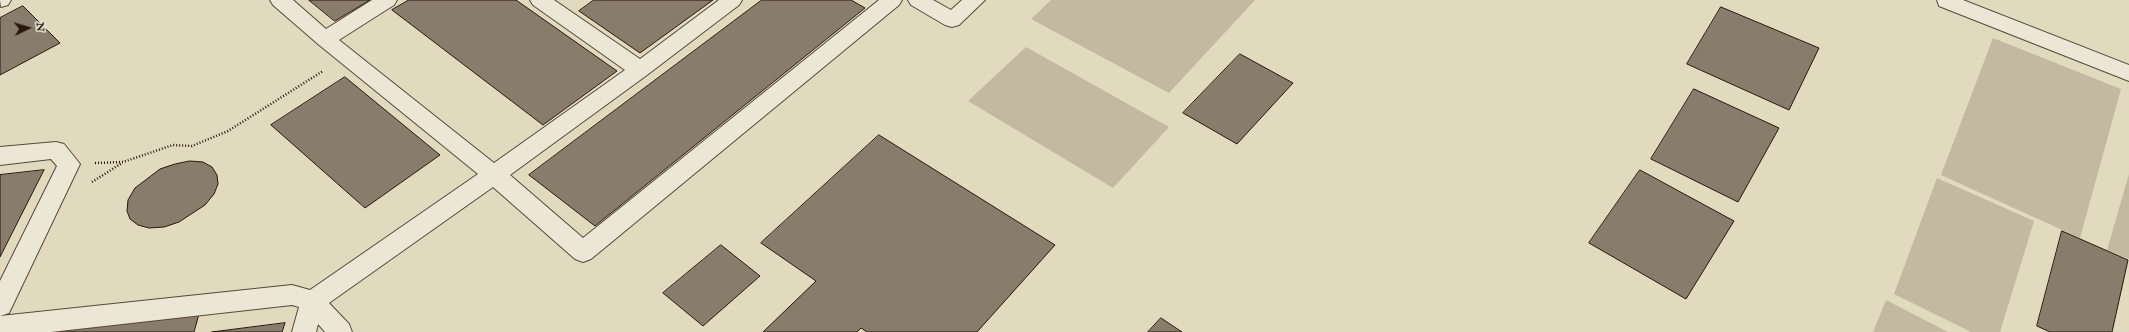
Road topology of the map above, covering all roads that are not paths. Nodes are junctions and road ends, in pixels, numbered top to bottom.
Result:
1 (280, 0) edge
2 (387, 0) edge
3 (540, 0) edge
4 (732, 0) edge
5 (892, 0) edge
6 (918, 0) edge
7 (975, 0) edge
8 (1946, 1) edge
9 (325, 39) junction
10 (640, 70) junction
11 (2129, 73) edge
12 (0, 156) edge
13 (494, 175) junction
14 (313, 301) junction
15 (0, 306) edge
16 (0, 326) edge
17 (304, 332) edge
18 (340, 332) edge

1 - 9 lane
2 - 9 lane
3 - 10 lane
4 - 10 lane
5 - 13 lane
6 - 7 lane
8 - 11 lane
9 - 13 lane
10 - 13 lane
12 - 15 lane
13 - 14 lane
14 - 16 lane
14 - 17 lane
14 - 18 lane

